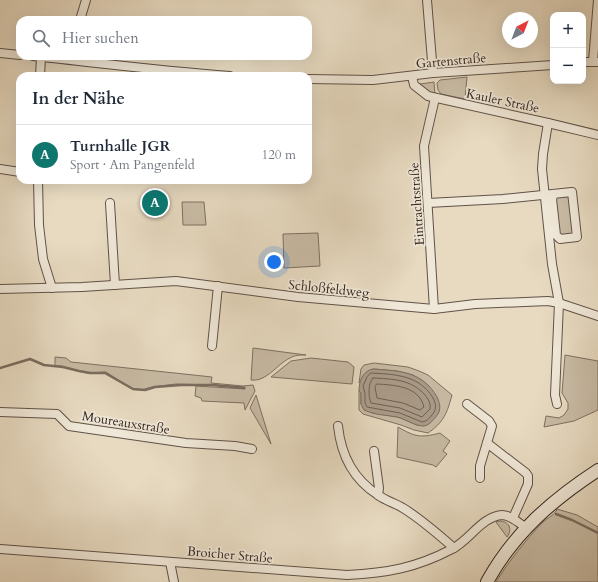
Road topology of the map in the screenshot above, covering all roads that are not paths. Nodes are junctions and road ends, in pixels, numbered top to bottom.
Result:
1 (86, 0) edge
2 (427, 0) edge
3 (598, 0) edge
4 (81, 16) edge
5 (0, 53) edge
6 (16, 55) edge
7 (38, 60) edge
8 (89, 60) edge
9 (596, 62) edge
10 (550, 65) edge
11 (39, 72) edge
12 (186, 72) edge
13 (433, 73) junction
14 (412, 76) junction
15 (312, 79) edge
16 (435, 98) junction
17 (548, 123) junction
18 (598, 135) edge
19 (0, 169) edge
20 (16, 171) edge
21 (38, 184) edge
22 (545, 194) junction
23 (554, 194) junction
24 (110, 203) dead end
25 (428, 203) junction
26 (115, 285) junction
27 (218, 286) junction
28 (52, 288) junction
29 (0, 289) edge
30 (559, 303) junction
31 (434, 309) junction
32 (598, 316) edge
33 (212, 346) dead end
34 (466, 404) dead end
35 (557, 404) dead end
36 (0, 412) edge
37 (338, 426) dead end
38 (487, 443) junction
39 (252, 449) dead end
40 (374, 451) dead end
41 (598, 470) edge
42 (480, 478) dead end
43 (378, 495) junction
44 (513, 518) junction
45 (526, 528) junction
46 (0, 548) edge
47 (454, 548) junction
48 (170, 562) junction
49 (332, 578) edge
50 (174, 582) edge
51 (487, 582) edge

1 - 4 street
2 - 13 street
3 - 9 street
5 - 6 street
7 - 11 street
8 - 12 street
10 - 13 street, Gartenstraße
13 - 14 street, Gartenstraße
14 - 15 street, Gartenstraße
14 - 16 street, Kauler Straße
16 - 17 street, Kauler Straße
16 - 25 street, Eintrachtstraße
17 - 18 street, Kauler Straße
17 - 22 street
19 - 20 street
21 - 28 street
22 - 23 street
22 - 25 street
22 - 30 street
23 - 23 street
24 - 26 street
25 - 31 street, Eintrachtstraße
26 - 27 street, Schloßfeldweg
26 - 28 street, Schloßfeldweg
27 - 31 street, Schloßfeldweg
27 - 33 street
28 - 29 street, Schloßfeldweg
30 - 31 street, Schloßfeldweg
30 - 32 street, Schloßfeldweg
30 - 35 street
34 - 38 street
36 - 39 street, Moureauxstraße
37 - 43 street
38 - 42 street
38 - 44 street
40 - 43 street
41 - 45 main road
43 - 47 street
44 - 45 street
44 - 47 street, Broicher Straße
45 - 51 main road
46 - 48 street, Broicher Straße
47 - 49 street, Broicher Straße
48 - 49 street, Broicher Straße
48 - 50 street

